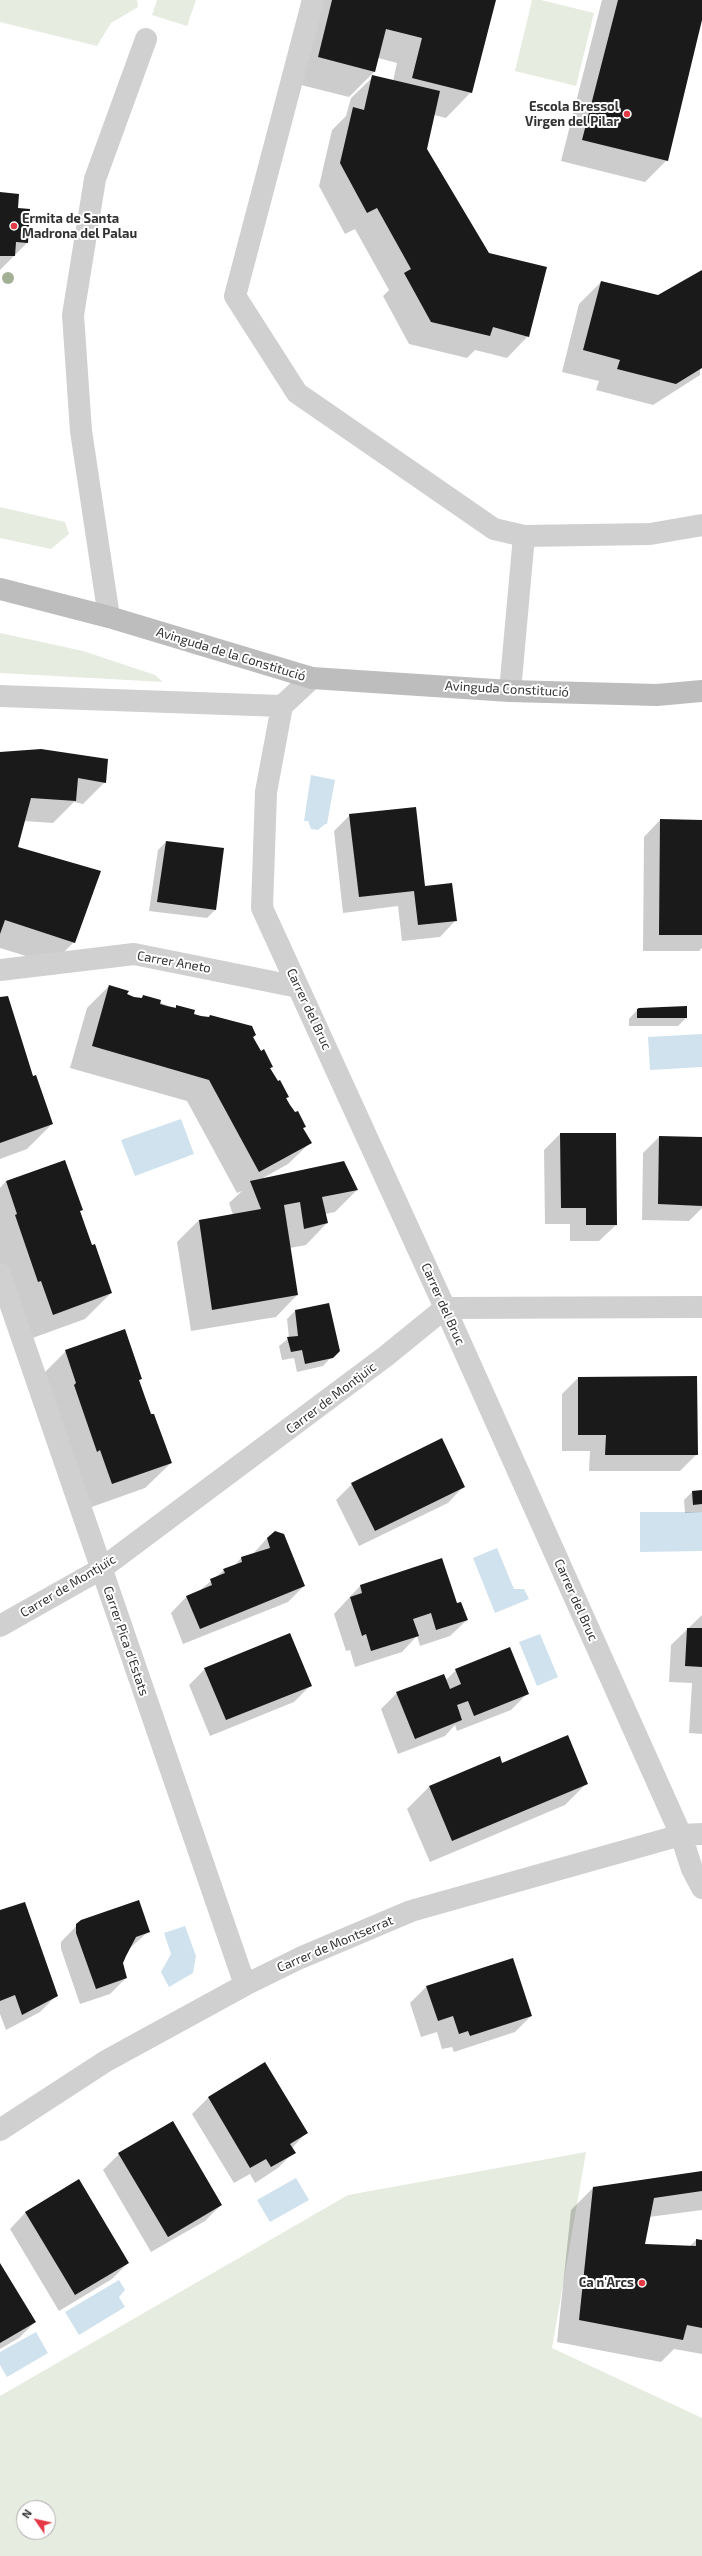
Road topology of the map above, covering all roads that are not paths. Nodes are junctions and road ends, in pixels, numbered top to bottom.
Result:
1 (313, 0) edge
2 (146, 38) dead end
3 (702, 525) edge
4 (524, 536) junction
5 (0, 589) edge
6 (109, 617) junction
7 (312, 678) junction
8 (510, 691) junction
9 (702, 691) edge
10 (0, 696) edge
11 (282, 706) junction
12 (0, 970) edge
13 (298, 987) junction
14 (0, 1274) edge
15 (702, 1307) edge
16 (445, 1308) junction
17 (101, 1569) junction
18 (0, 1626) edge
19 (692, 1835) edge
20 (702, 1888) edge
21 (245, 1985) junction
22 (0, 2130) edge

1 - 4 street
2 - 6 street
3 - 4 street
4 - 8 street
5 - 6 street, Avinguda de la Constitució
6 - 7 street, Avinguda de la Constitució
7 - 8 street, Avinguda Constitució
7 - 11 street, Avinguda de la Constitució
8 - 9 street, Avinguda Constitució
10 - 11 street
11 - 13 street, Carrer del Bruc
12 - 13 street, Carrer Aneto
13 - 16 street, Carrer del Bruc
14 - 17 street, Carrer Pica d'Estats
15 - 16 street
16 - 17 street, Carrer de Montjuïc
16 - 19 street, Carrer del Bruc
17 - 18 street, Carrer de Montjuïc
17 - 21 street, Carrer Pica d'Estats
19 - 20 street, Carrer del Bruc
19 - 21 street, Carrer de Montserrat
21 - 22 street, Carrer de Montserrat

